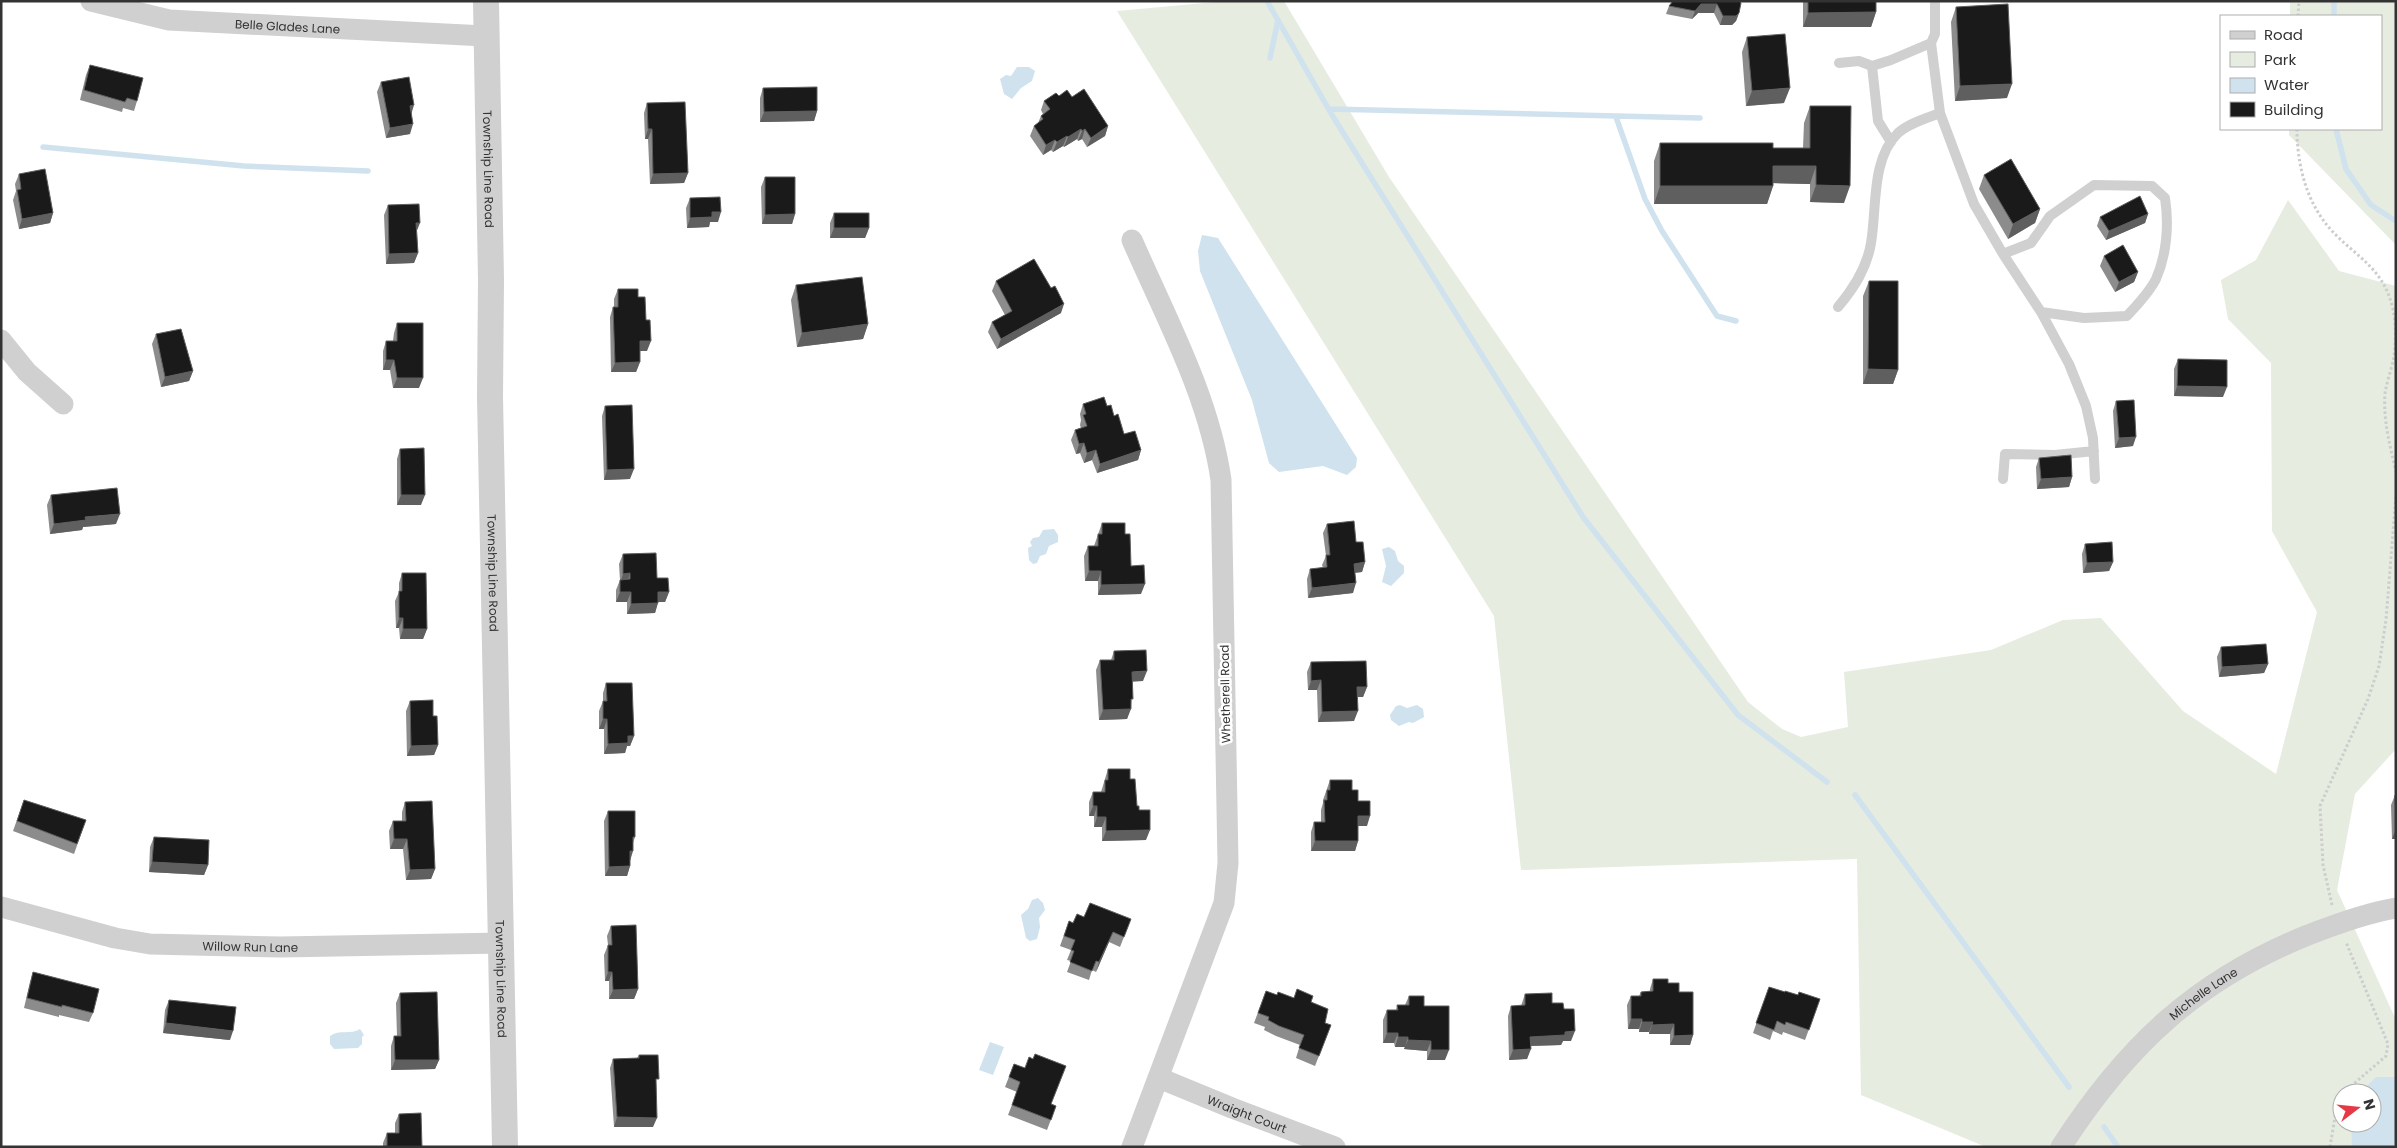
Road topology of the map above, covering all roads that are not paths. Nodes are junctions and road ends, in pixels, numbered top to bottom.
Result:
1 (91, 1) edge
2 (486, 1) edge
3 (1935, 1) edge
4 (485, 36) junction
5 (1931, 43) junction
6 (1840, 63) dead end
7 (1872, 66) junction
8 (1940, 113) junction
9 (1891, 142) junction
10 (1132, 240) dead end
11 (2003, 254) junction
12 (1838, 307) dead end
13 (2041, 312) junction
14 (1, 340) edge
15 (63, 404) dead end
16 (2094, 451) junction
17 (2002, 479) dead end
18 (2095, 479) dead end
19 (1, 907) edge
20 (2396, 908) edge
21 (503, 943) junction
22 (1159, 1078) junction
23 (505, 1147) edge
24 (1132, 1147) edge
25 (1335, 1147) edge
26 (2061, 1147) edge

1 - 4 street, Belle Glades Lane
2 - 4 street, Township Line Road
3 - 5 lane
4 - 21 street, Township Line Road
5 - 7 lane
5 - 8 lane
6 - 7 lane
7 - 9 lane
8 - 9 lane
8 - 11 lane
9 - 12 lane
10 - 22 street, Whetherell Road
11 - 13 lane
11 - 13 lane
13 - 16 lane
14 - 15 street
16 - 17 lane
16 - 18 lane
19 - 21 street, Willow Run Lane
20 - 26 street, Michelle Lane
21 - 23 street, Township Line Road
22 - 24 street, Whetherell Road
22 - 25 street, Wraight Court

